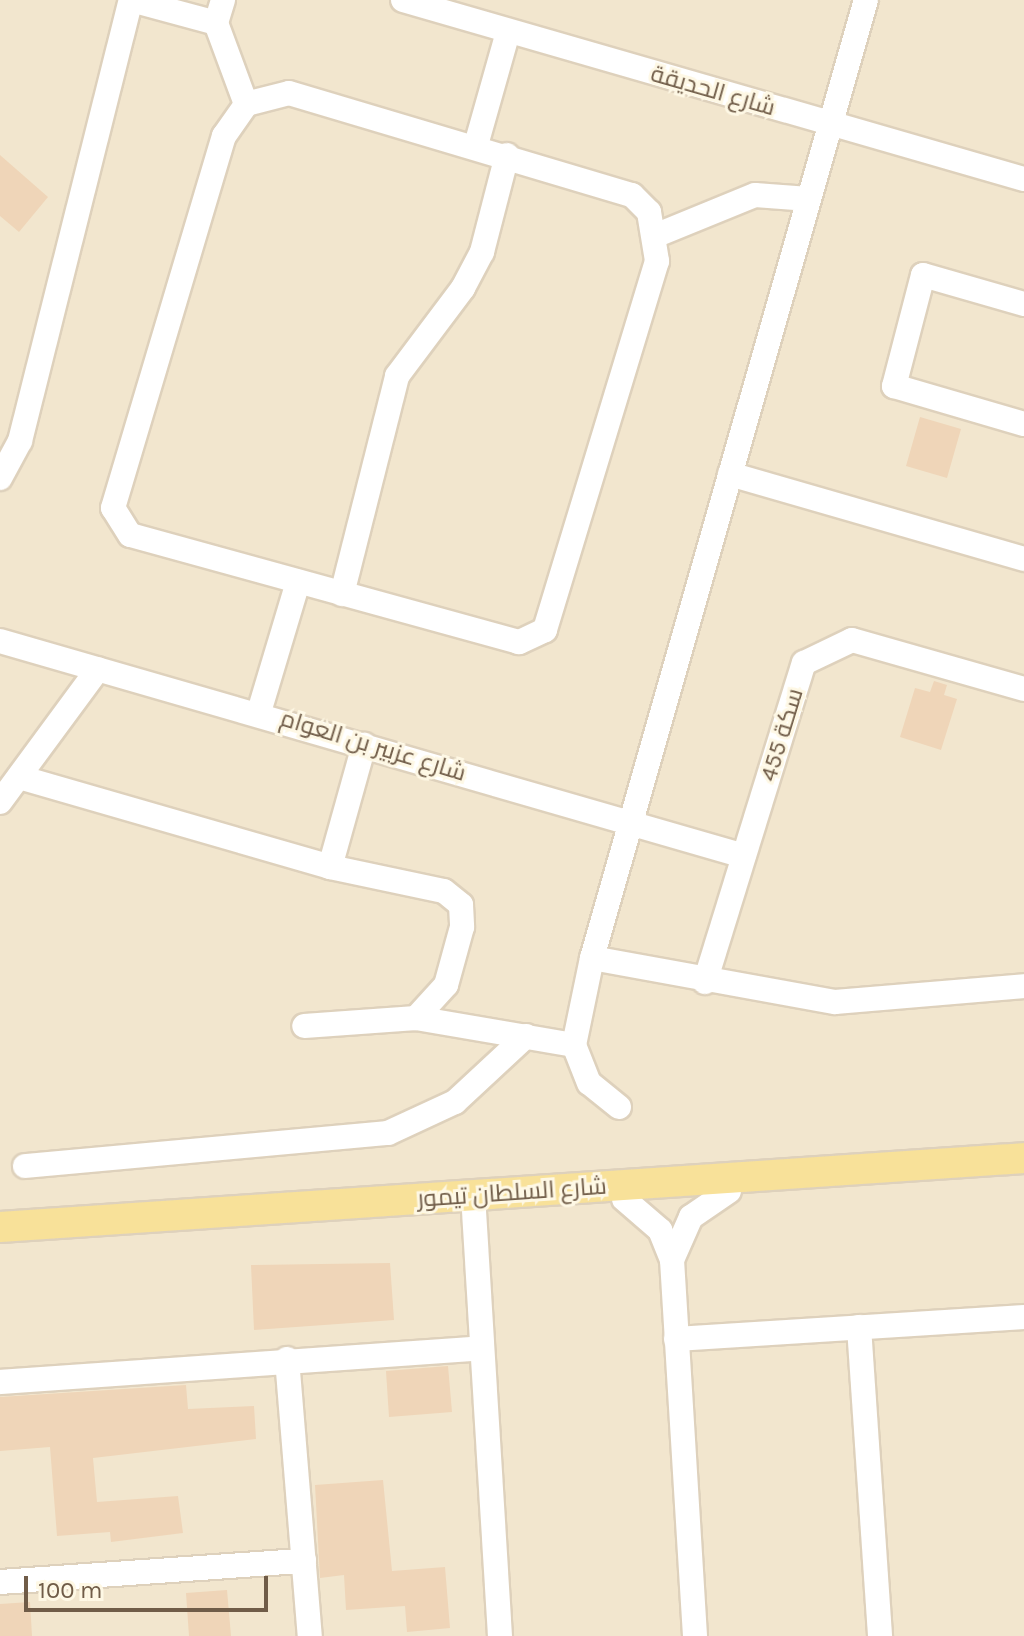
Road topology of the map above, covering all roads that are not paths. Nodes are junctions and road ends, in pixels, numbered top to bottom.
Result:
1 (131, 0) edge
2 (403, 0) edge
3 (866, 0) edge
4 (219, 12) edge
5 (508, 32) junction
6 (246, 104) junction
7 (830, 124) junction
8 (476, 145) junction
9 (507, 155) junction
10 (1024, 179) edge
11 (809, 199) junction
12 (657, 235) junction
13 (1024, 304) edge
14 (1024, 424) edge
15 (730, 474) junction
16 (0, 478) edge
17 (1024, 559) edge
18 (298, 582) junction
19 (342, 594) junction
20 (0, 641) edge
21 (98, 669) junction
22 (1024, 689) edge
23 (259, 712) junction
24 (364, 745) junction
25 (19, 777) junction
26 (0, 802) edge
27 (631, 822) junction
28 (744, 856) junction
29 (330, 867) junction
30 (592, 958) junction
31 (705, 982) junction
32 (1024, 986) edge
33 (416, 1018) junction
34 (304, 1026) dead end
35 (526, 1036) junction
36 (574, 1045) junction
37 (619, 1107) dead end
38 (1024, 1158) edge
39 (25, 1166) dead end
40 (1024, 1173) edge
41 (729, 1191) junction
42 (624, 1199) junction
43 (474, 1211) junction
44 (0, 1227) edge
45 (0, 1240) edge
46 (672, 1260) junction
47 (1024, 1317) edge
48 (859, 1327) junction
49 (676, 1339) junction
50 (481, 1348) junction
51 (287, 1359) junction
52 (0, 1382) edge
53 (304, 1561) junction
54 (0, 1582) edge
55 (310, 1636) edge
56 (500, 1636) edge
57 (695, 1636) edge
58 (880, 1636) edge

1 - 4 street
1 - 16 street
2 - 5 street, شارع الحديقة
3 - 7 street
4 - 6 street
5 - 7 street, شارع الحديقة
5 - 8 street
6 - 8 street
6 - 18 street
7 - 10 street, شارع الحديقة
7 - 11 street
8 - 9 street
9 - 12 street
9 - 19 street
11 - 12 street
11 - 15 street
12 - 19 street
13 - 14 street
15 - 17 street
15 - 27 street
18 - 19 street
18 - 23 street
20 - 21 street, شارع عزبير بن العوام
21 - 23 street, شارع عزبير بن العوام
21 - 25 street
22 - 28 street, سكة 455
23 - 24 street, شارع عزبير بن العوام
24 - 27 street, شارع عزبير بن العوام
24 - 29 street
25 - 26 street
25 - 29 street
27 - 28 street, شارع عزبير بن العوام
27 - 30 street
28 - 31 street, سكة 455
29 - 33 street
30 - 31 street
30 - 36 street
31 - 32 street
33 - 34 street
33 - 35 street
35 - 36 street
35 - 39 street
36 - 37 street
38 - 44 main road, شارع السلطان تيمور
40 - 41 main road, شارع السلطان تيمور
41 - 42 main road, شارع السلطان تيمور
41 - 46 street
42 - 43 main road, شارع السلطان تيمور
42 - 46 street
43 - 45 main road, شارع السلطان تيمور
43 - 50 street
46 - 49 street
47 - 48 street
48 - 49 street
48 - 58 street
49 - 57 street
50 - 51 street
50 - 56 street
51 - 52 street
51 - 53 street
53 - 54 street
53 - 55 street

